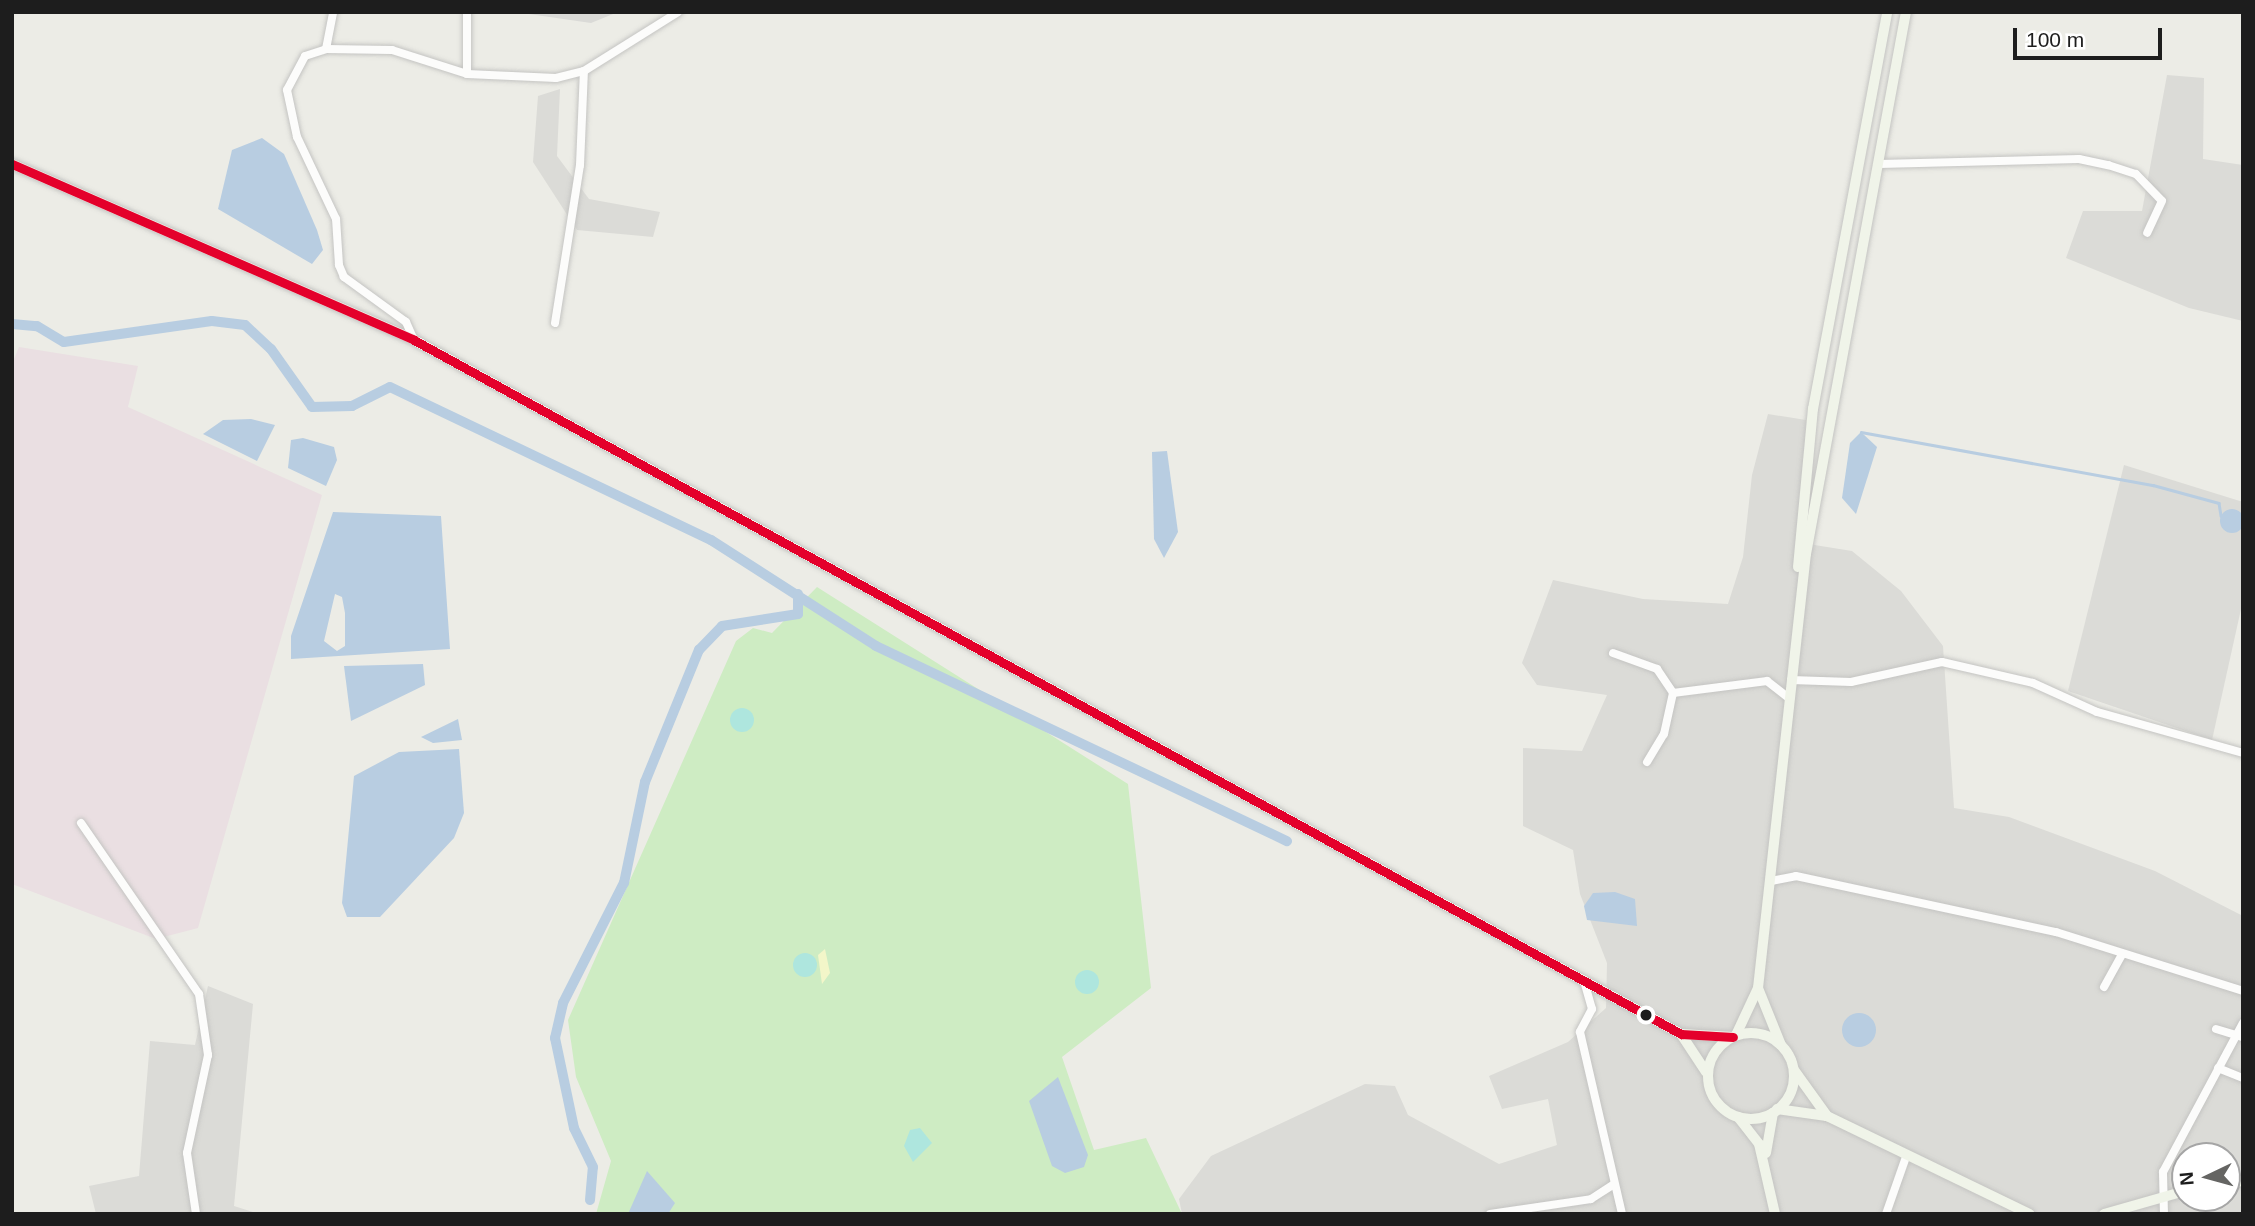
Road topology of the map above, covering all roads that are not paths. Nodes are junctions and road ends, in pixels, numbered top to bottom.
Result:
1 (333, 12) edge
2 (467, 12) edge
3 (678, 12) edge
4 (1888, 12) edge
5 (1906, 12) edge
6 (326, 49) junction
7 (584, 71) junction
8 (467, 74) junction
9 (12, 164) edge
10 (1880, 164) junction
11 (2147, 233) dead end
12 (555, 323) dead end
13 (414, 341) junction
14 (1796, 636) junction
15 (1613, 653) dead end
16 (1791, 680) junction
17 (1673, 693) junction
18 (1789, 698) junction
19 (2243, 754) edge
20 (1647, 762) dead end
21 (81, 823) dead end
22 (1771, 881) junction
23 (2122, 954) junction
24 (1584, 981) junction
25 (2104, 987) dead end
26 (1758, 988) junction
27 (2243, 990) edge
28 (2243, 1023) edge
29 (2216, 1029) dead end
30 (1681, 1034) junction
31 (2239, 1035) edge
32 (1734, 1036) junction
33 (1781, 1045) junction
34 (2218, 1068) junction
35 (1793, 1070) junction
36 (2243, 1077) edge
37 (1708, 1079) junction
38 (1775, 1111) junction
39 (1827, 1116) junction
40 (1738, 1117) junction
41 (1906, 1157) junction
42 (1766, 1163) junction
43 (1614, 1184) junction
44 (2171, 1196) edge
45 (2162, 1199) junction
46 (196, 1214) edge
47 (1490, 1214) edge
48 (1622, 1214) edge
49 (1775, 1214) edge
50 (1886, 1214) edge
51 (2030, 1214) edge
52 (2104, 1214) edge
53 (2154, 1214) edge
54 (2164, 1214) edge

1 - 6 street
2 - 8 street
3 - 7 street
4 - 14 main road
5 - 10 main road
6 - 8 street
6 - 13 street
7 - 8 street
7 - 12 street
9 - 13 main road
10 - 11 street
10 - 14 main road
13 - 24 main road
14 - 16 main road
15 - 17 street
16 - 18 main road
16 - 19 street
17 - 18 street
17 - 20 street
18 - 22 main road
21 - 46 street
22 - 23 street
22 - 26 main road
23 - 25 street
23 - 27 street
24 - 30 main road
24 - 43 street
26 - 32 main road
26 - 33 main road
28 - 31 street
29 - 31 street
30 - 32 main road
30 - 37 main road
31 - 34 street
32 - 33 main road
32 - 37 main road
33 - 35 main road
34 - 36 street
34 - 45 street
35 - 38 main road
35 - 39 main road
37 - 40 main road
38 - 39 main road
38 - 40 main road
38 - 42 main road
39 - 41 main road
40 - 42 main road
41 - 50 street
41 - 51 main road
42 - 49 main road
43 - 47 street
43 - 48 street
44 - 45 main road
45 - 52 main road
45 - 53 street
45 - 54 street

